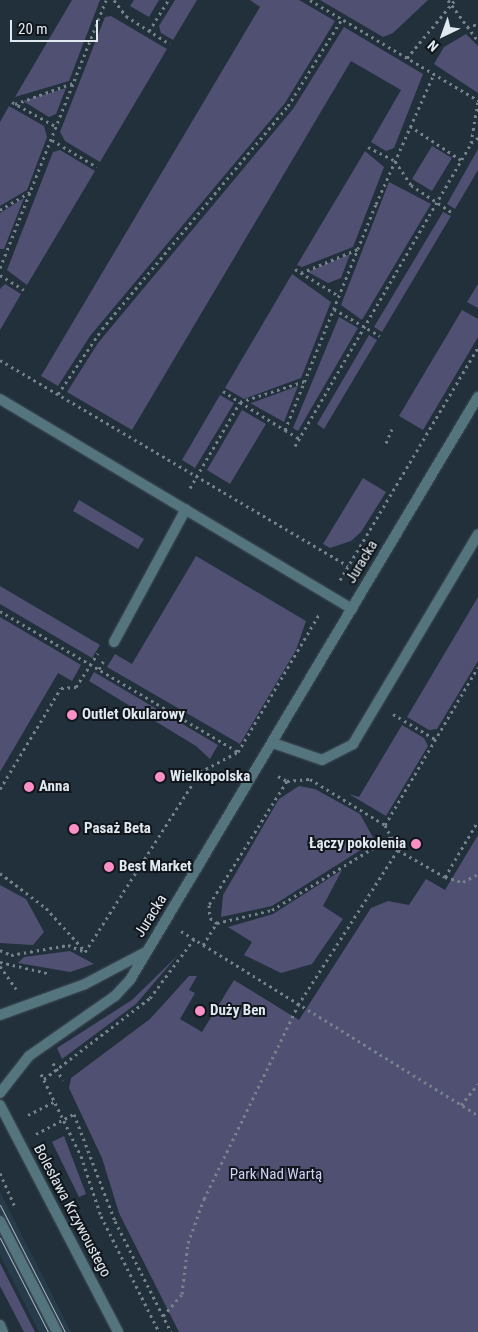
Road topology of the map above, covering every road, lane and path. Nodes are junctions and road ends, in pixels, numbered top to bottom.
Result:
1 (106, 0) edge
2 (114, 0) edge
3 (168, 0) edge
4 (310, 0) edge
5 (448, 0) edge
6 (455, 0) edge
7 (451, 4) junction
8 (342, 19) junction
9 (478, 24) edge
10 (468, 27) junction
11 (149, 31) junction
12 (478, 41) edge
13 (170, 44) dead end
14 (407, 58) junction
15 (434, 74) junction
16 (74, 83) junction
17 (478, 100) edge
18 (410, 126) junction
19 (57, 127) junction
20 (478, 138) edge
21 (52, 140) junction
22 (471, 143) junction
23 (368, 147) dead end
24 (461, 160) junction
25 (395, 161) junction
26 (97, 167) dead end
27 (32, 190) junction
28 (436, 203) junction
29 (0, 210) edge
30 (453, 213) dead end
31 (358, 248) junction
32 (2, 262) edge
33 (0, 268) edge
34 (295, 269) dead end
35 (301, 273) junction
36 (0, 275) edge
37 (24, 290) dead end
38 (339, 296) junction
39 (334, 309) junction
40 (365, 327) junction
41 (380, 336) dead end
42 (478, 348) edge
43 (0, 360) edge
44 (305, 381) junction
45 (223, 391) dead end
46 (58, 394) junction
47 (478, 397) edge
48 (0, 400) edge
49 (240, 402) junction
50 (286, 430) junction
51 (393, 430) dead end
52 (300, 439) junction
53 (386, 443) dead end
54 (295, 446) dead end
55 (197, 476) junction
56 (186, 510) junction
57 (478, 534) edge
58 (348, 566) junction
59 (330, 596) junction
60 (352, 609) junction
61 (0, 611) edge
62 (114, 642) joint
63 (90, 663) junction
64 (102, 663) dead end
65 (478, 667) edge
66 (99, 669) junction
67 (376, 704) junction
68 (435, 739) junction
69 (273, 743) junction
70 (238, 752) junction
71 (243, 755) dead end
72 (278, 776) dead end
73 (287, 781) junction
74 (0, 789) edge
75 (478, 821) edge
76 (385, 825) junction
77 (391, 837) junction
78 (398, 850) junction
79 (0, 873) edge
80 (478, 874) edge
81 (445, 878) junction
82 (166, 921) junction
83 (217, 923) junction
84 (203, 945) junction
85 (0, 950) edge
86 (147, 951) junction
87 (86, 952) junction
88 (0, 962) edge
89 (85, 984) junction
90 (298, 1005) junction
91 (0, 1015) edge
92 (478, 1084) edge
93 (0, 1093) edge
94 (54, 1102) dead end
95 (0, 1105) edge
96 (461, 1105) junction
97 (74, 1114) dead end
98 (478, 1115) edge
99 (0, 1221) edge
100 (163, 1316) junction
101 (0, 1325) edge
102 (3, 1332) edge
103 (57, 1332) edge
104 (118, 1332) edge
105 (159, 1332) edge
106 (172, 1332) edge

1 - 16 path
2 - 11 path
3 - 11 path
4 - 8 path
5 - 7 path
6 - 7 path
7 - 10 path
7 - 14 path
8 - 14 path
8 - 46 path
9 - 10 path
10 - 12 path
11 - 13 path
14 - 15 path
15 - 17 path
15 - 18 path
16 - 19 path
16 - 19 path
17 - 22 path
18 - 24 path
18 - 25 path
19 - 21 path
20 - 22 path
21 - 26 path
21 - 27 path
22 - 24 path
23 - 25 path
24 - 28 path
25 - 28 path
25 - 31 path
27 - 29 path
27 - 32 path
28 - 30 path
28 - 40 path
31 - 35 path
31 - 38 path
32 - 33 path
34 - 35 path
35 - 38 path
36 - 37 path
38 - 39 path
39 - 40 path
39 - 44 path
40 - 41 path
40 - 52 path
42 - 58 path
43 - 46 path
44 - 49 path
44 - 50 path
45 - 49 path
46 - 55 path
47 - 60 street, Juracka
48 - 56 street
49 - 50 path
49 - 55 path
50 - 52 path
51 - 53 path
52 - 54 path
55 - 56 path
55 - 58 path
56 - 59 street
56 - 62 street
57 - 67 street
58 - 59 path
59 - 60 street
59 - 70 path
60 - 69 street, Juracka
61 - 63 path
62 - 63 path
63 - 66 path
63 - 74 path
64 - 66 path
65 - 68 path
66 - 70 path
67 - 68 path
67 - 69 street
68 - 76 path
69 - 82 street, Juracka
70 - 71 path
70 - 87 path
72 - 73 path
73 - 76 path
73 - 83 path
75 - 81 path
76 - 77 path
77 - 78 path
77 - 83 path
78 - 81 path
78 - 90 path
79 - 87 path
80 - 81 path
82 - 84 path
82 - 86 street, Juracka
83 - 84 path
84 - 90 path
85 - 87 path
86 - 89 street, Juracka
86 - 93 street, Juracka
88 - 89 path
89 - 91 street, Juracka
90 - 96 path
90 - 100 path
92 - 96 path
94 - 105 path
95 - 104 street, Bolesława Krzywoustego
96 - 98 path
97 - 100 path
99 - 103 street
100 - 106 path
101 - 102 street

